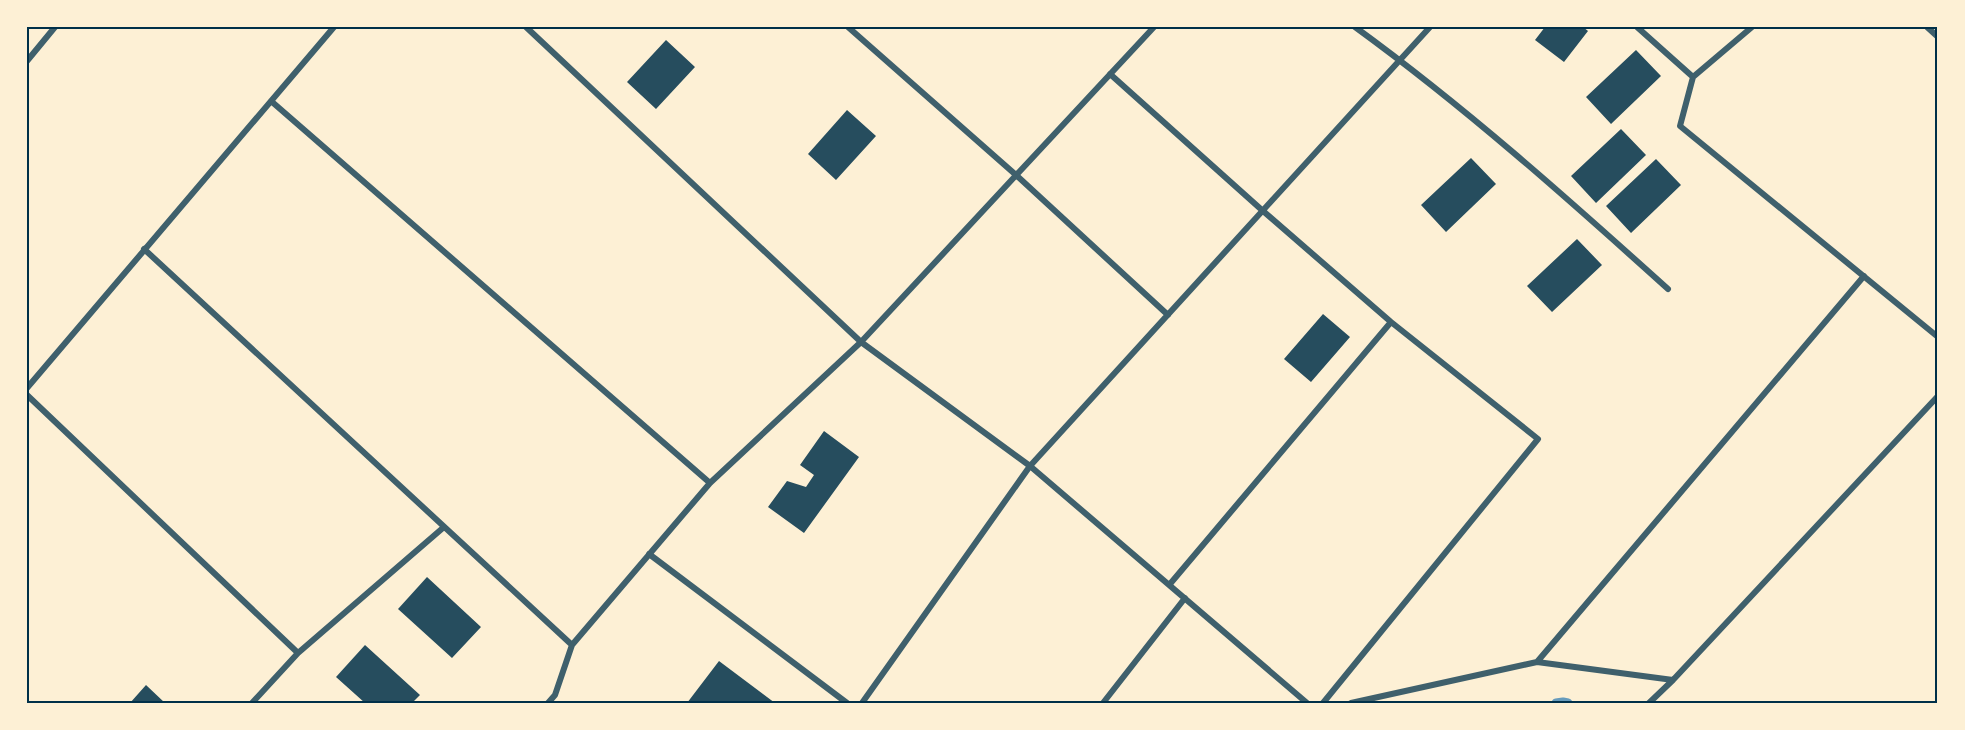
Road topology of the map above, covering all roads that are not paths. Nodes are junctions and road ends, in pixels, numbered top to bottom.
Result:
1 (54, 27) edge
2 (334, 27) edge
3 (526, 27) edge
4 (848, 27) edge
5 (1154, 27) edge
6 (1355, 27) edge
7 (1430, 27) edge
8 (1637, 27) edge
9 (1752, 27) edge
10 (1927, 27) edge
11 (1938, 37) edge
12 (1401, 60) junction
13 (27, 61) edge
14 (1110, 74) junction
15 (1693, 77) junction
16 (271, 101) junction
17 (1016, 175) junction
18 (1263, 211) junction
19 (144, 249) junction
20 (1864, 276) junction
21 (1668, 289) dead end
22 (1168, 315) junction
23 (1391, 322) junction
24 (1938, 338) edge
25 (861, 342) junction
26 (27, 388) edge
27 (27, 395) edge
28 (1938, 396) edge
29 (1030, 466) junction
30 (710, 483) junction
31 (444, 526) junction
32 (649, 554) junction
33 (1170, 584) junction
34 (1185, 598) junction
35 (572, 645) junction
36 (298, 653) junction
37 (1537, 662) junction
38 (1673, 680) junction
39 (252, 703) edge
40 (548, 703) edge
41 (847, 703) edge
42 (862, 703) edge
43 (1103, 703) edge
44 (1307, 703) edge
45 (1323, 703) edge
46 (1351, 703) edge
47 (1649, 703) edge

1 - 13 street
2 - 16 street
3 - 25 street
4 - 17 street
5 - 14 street
6 - 12 street
7 - 12 street
8 - 15 street
9 - 15 street
10 - 11 street
12 - 18 street
12 - 21 street
14 - 17 street
14 - 18 street
15 - 20 street
16 - 19 street
16 - 30 street
17 - 22 street
17 - 25 street
18 - 22 street
18 - 23 street
19 - 26 street
19 - 31 street
20 - 24 street
20 - 37 street
22 - 29 street
23 - 33 street
23 - 45 street
25 - 29 street
25 - 30 street
27 - 36 street
28 - 38 street
29 - 33 street
29 - 42 street
30 - 32 street
31 - 35 street
31 - 36 street
32 - 35 street
32 - 41 street
33 - 34 street
34 - 43 street
34 - 44 street
35 - 40 street
36 - 39 street
37 - 38 street
37 - 46 street
38 - 47 street

